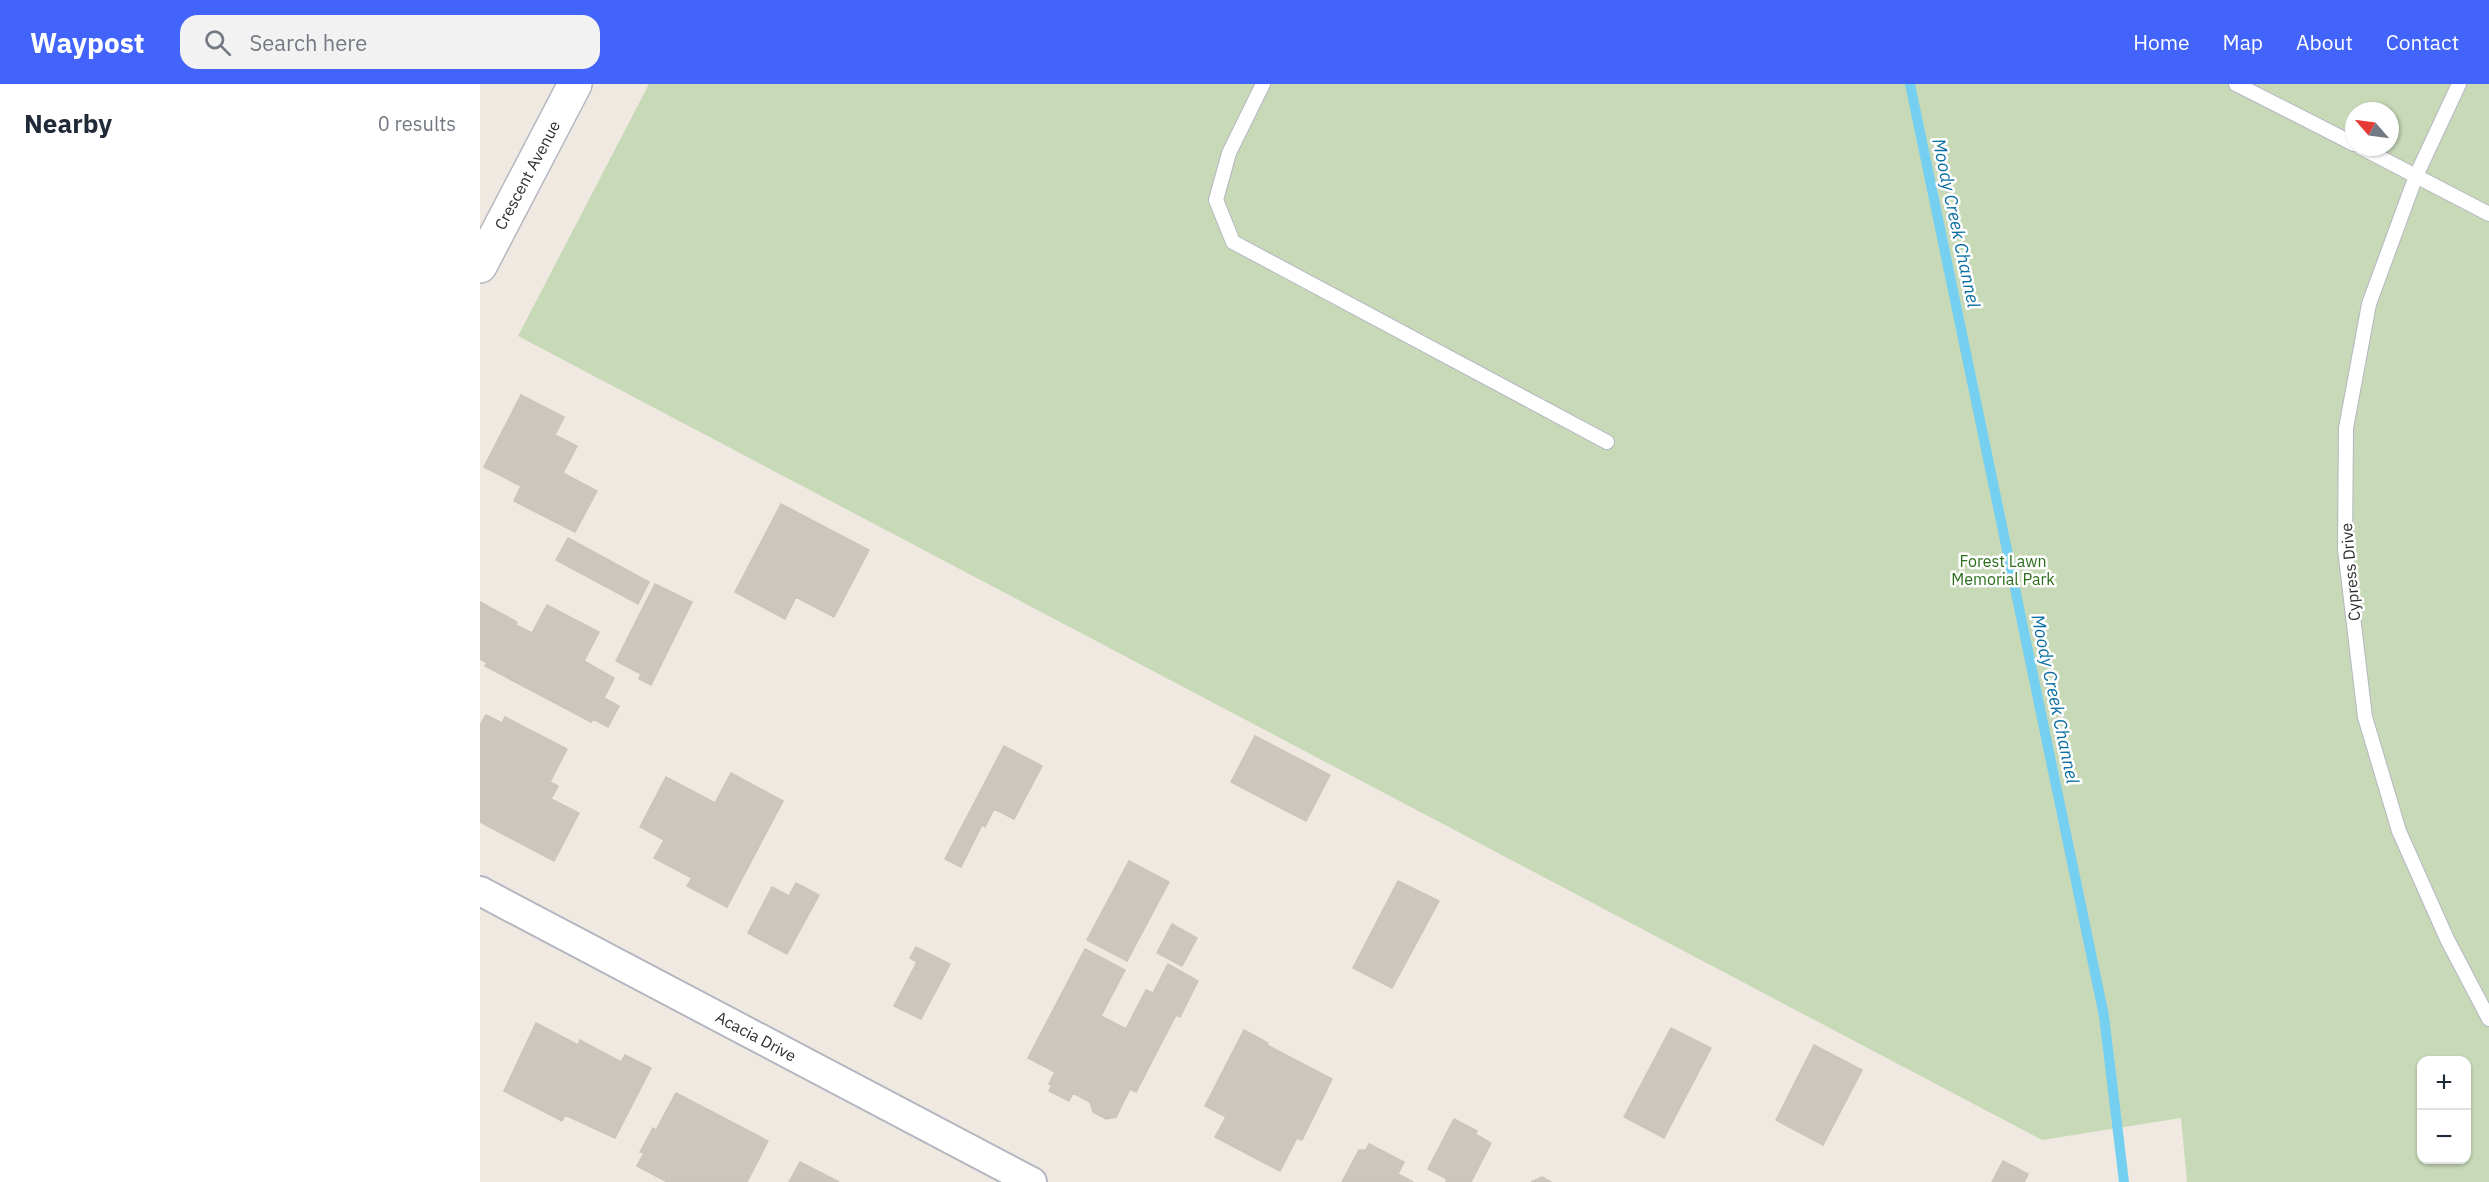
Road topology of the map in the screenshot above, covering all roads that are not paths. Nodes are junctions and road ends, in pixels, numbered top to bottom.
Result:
1 (575, 84) edge
2 (1263, 84) edge
3 (2236, 84) edge
4 (2459, 84) edge
5 (2345, 139) edge
6 (2377, 156) edge
7 (2416, 176) junction
8 (2489, 214) edge
9 (480, 266) edge
10 (1607, 442) dead end
11 (480, 891) edge
12 (2489, 1019) edge
13 (1032, 1182) edge

1 - 9 main road, Crescent Avenue
2 - 10 lane
3 - 5 lane
4 - 7 lane, Cypress Drive
6 - 7 lane
7 - 8 lane
7 - 12 lane, Cypress Drive
11 - 13 street, Acacia Drive

